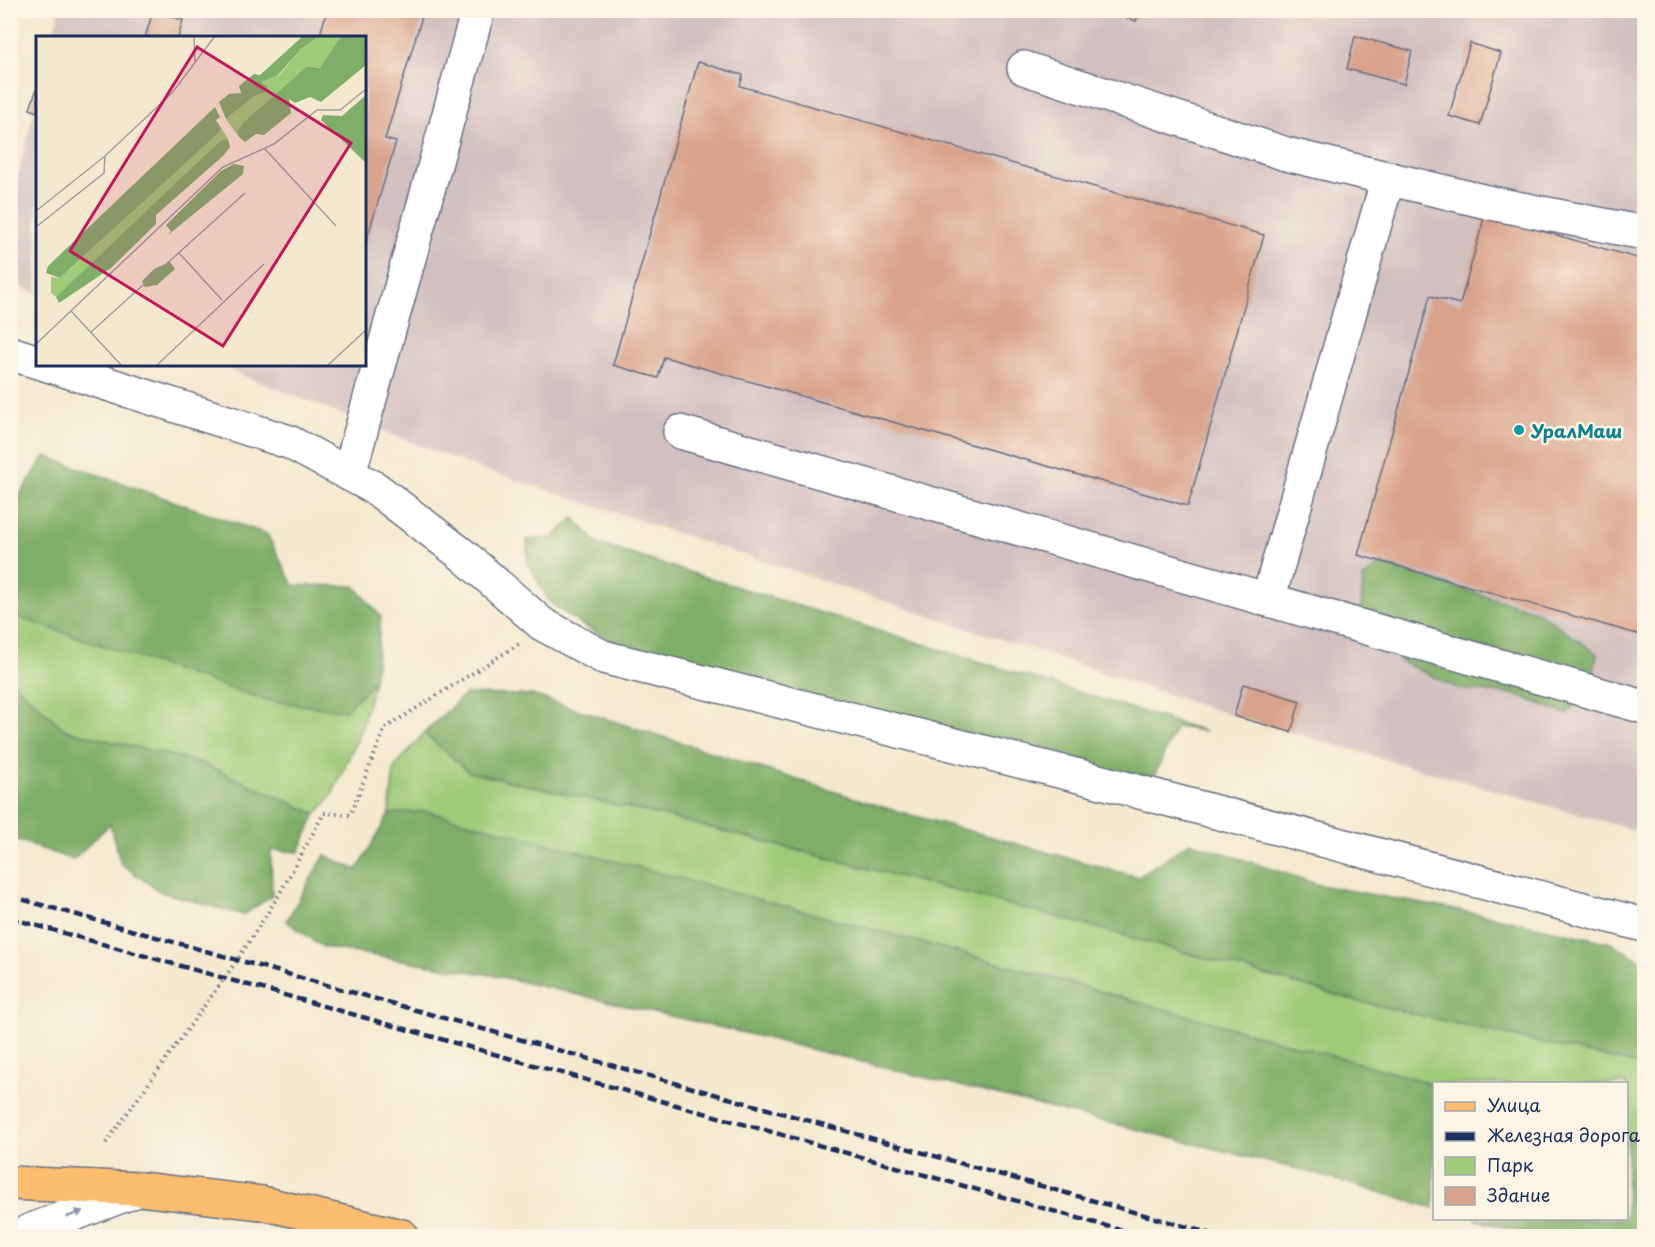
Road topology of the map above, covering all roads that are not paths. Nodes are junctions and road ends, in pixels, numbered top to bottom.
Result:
1 (478, 10) edge
2 (1024, 68) dead end
3 (1388, 178) junction
4 (1644, 233) edge
5 (10, 353) edge
6 (36, 361) edge
7 (51, 366) edge
8 (680, 432) dead end
9 (349, 474) junction
10 (1268, 600) junction
11 (1644, 707) edge
12 (1644, 925) edge
13 (10, 1183) edge
14 (140, 1189) junction
15 (22, 1236) edge
16 (402, 1236) edge

1 - 9 street
2 - 3 street
3 - 4 street
3 - 10 street
5 - 6 street
7 - 9 street
8 - 10 street
9 - 12 street
10 - 11 street
13 - 14 main road
15 -> 14 street
14 - 16 main road

